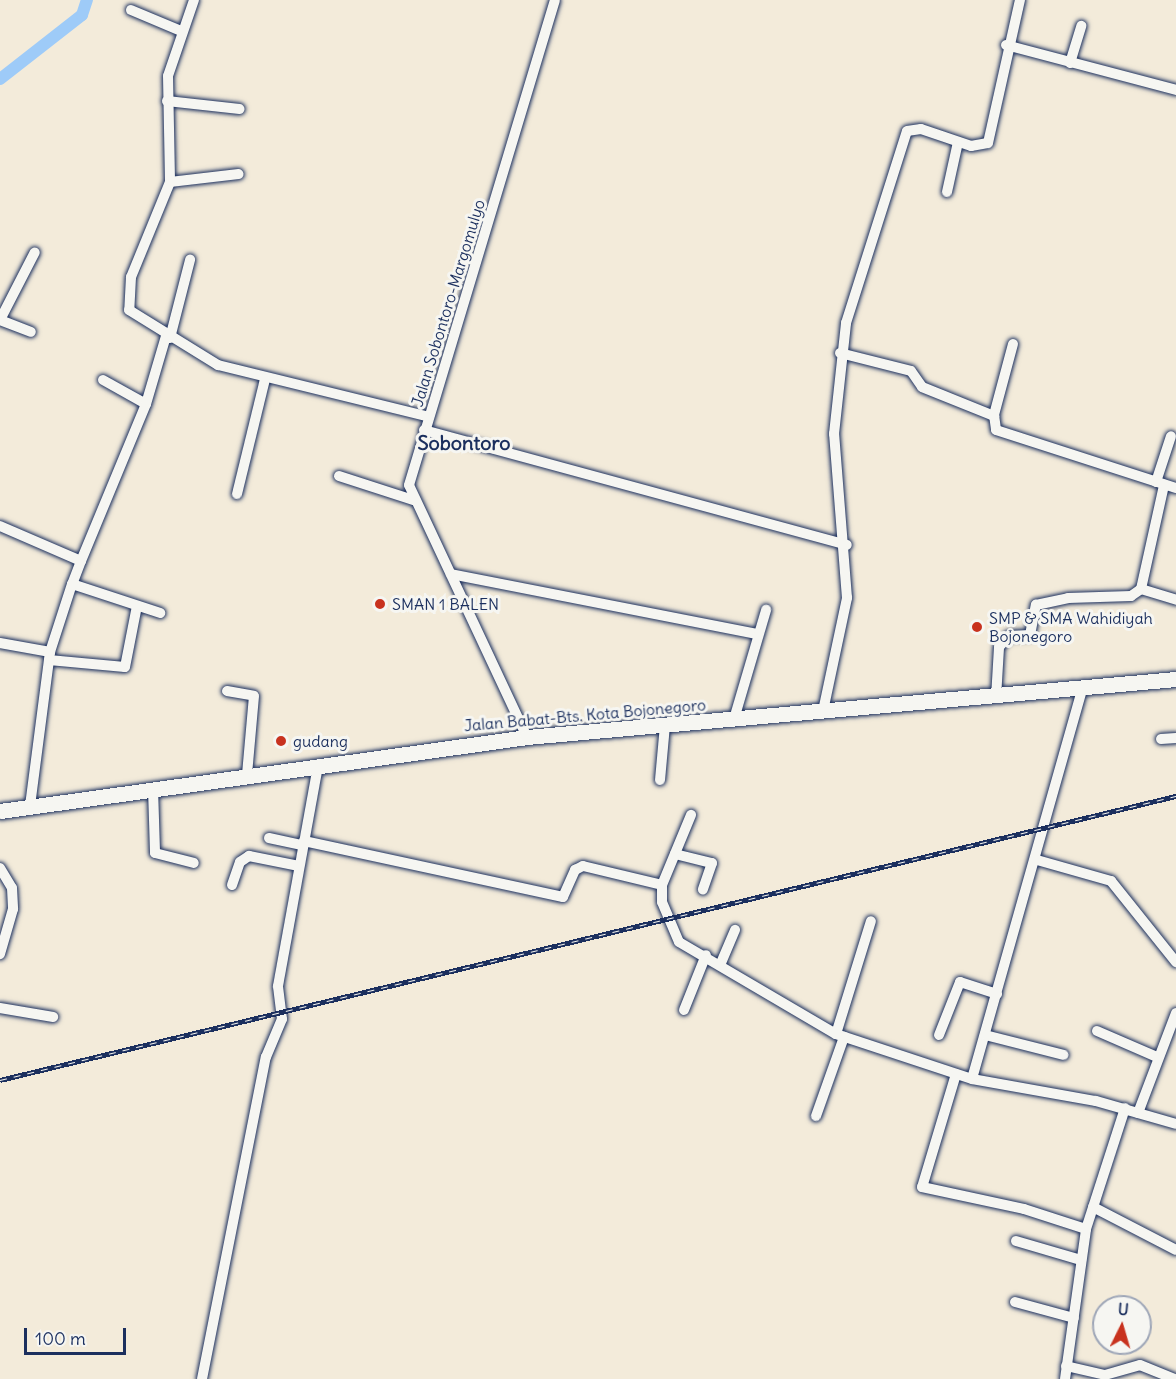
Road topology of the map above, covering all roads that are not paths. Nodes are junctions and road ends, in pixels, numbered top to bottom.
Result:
1 (194, 0) edge
2 (555, 0) edge
3 (1020, 0) edge
4 (131, 10) dead end
5 (1081, 26) dead end
6 (181, 32) junction
7 (1006, 45) junction
8 (1070, 63) junction
9 (1176, 90) edge
10 (167, 101) junction
11 (240, 109) dead end
12 (958, 142) junction
13 (239, 174) dead end
14 (170, 182) junction
15 (947, 192) dead end
16 (35, 252) dead end
17 (190, 260) dead end
18 (0, 320) edge
19 (31, 332) dead end
20 (168, 337) junction
21 (1013, 344) dead end
22 (840, 353) junction
23 (265, 379) junction
24 (103, 380) dead end
25 (147, 404) junction
26 (994, 416) junction
27 (429, 417) junction
28 (424, 430) junction
29 (1171, 436) dead end
30 (339, 476) dead end
31 (1160, 483) junction
32 (1176, 488) edge
33 (237, 495) dead end
34 (412, 500) junction
35 (0, 526) edge
36 (847, 545) junction
37 (81, 561) junction
38 (451, 574) junction
39 (72, 584) junction
40 (1141, 589) junction
41 (1176, 600) edge
42 (137, 606) junction
43 (765, 610) dead end
44 (160, 613) dead end
45 (757, 634) junction
46 (0, 643) edge
47 (50, 656) junction
48 (1176, 679) edge
49 (226, 690) dead end
50 (1082, 690) junction
51 (996, 698) junction
52 (823, 711) junction
53 (735, 719) junction
54 (664, 725) junction
55 (527, 737) junction
56 (1161, 738) dead end
57 (1176, 738) edge
58 (318, 765) junction
59 (247, 775) junction
60 (660, 780) dead end
61 (153, 788) junction
62 (30, 806) junction
63 (0, 811) edge
64 (691, 815) dead end
65 (269, 838) dead end
66 (304, 843) junction
67 (675, 854) junction
68 (1037, 860) junction
69 (194, 863) dead end
70 (299, 866) junction
71 (0, 868) edge
72 (232, 885) dead end
73 (662, 885) junction
74 (703, 889) dead end
75 (871, 921) dead end
76 (735, 930) dead end
77 (0, 954) edge
78 (706, 955) junction
79 (1176, 962) edge
80 (721, 963) junction
81 (997, 994) junction
82 (0, 1008) edge
83 (684, 1010) dead end
84 (1176, 1013) edge
85 (53, 1017) dead end
86 (1097, 1031) dead end
87 (939, 1035) dead end
88 (985, 1035) junction
89 (840, 1036) junction
90 (1064, 1055) dead end
91 (1157, 1057) junction
92 (956, 1074) junction
93 (972, 1078) junction
94 (1125, 1108) junction
95 (1138, 1113) junction
96 (816, 1116) dead end
97 (1176, 1124) edge
98 (1093, 1207) junction
99 (1086, 1229) junction
100 (1016, 1241) dead end
101 (1176, 1251) edge
102 (1081, 1260) junction
103 (1015, 1302) dead end
104 (1074, 1318) junction
105 (1066, 1366) junction
106 (202, 1379) edge
107 (1065, 1379) edge
108 (1174, 1379) edge

1 - 6 street
2 - 27 street, Jalan Sobontoro-Margomulyo
3 - 7 street
4 - 6 street
5 - 8 street
6 - 10 street
7 - 8 street
7 - 12 street
8 - 9 street
10 - 11 street
10 - 14 street
12 - 15 street
12 - 22 street
13 - 14 street
14 - 20 street
16 - 18 street
17 - 20 street
18 - 19 street
20 - 23 street
20 - 25 street
21 - 26 street
22 - 26 street
22 - 36 street
23 - 27 street
23 - 33 street
24 - 25 street
25 - 37 street
26 - 31 street
27 - 28 street, Jalan Sobontoro-Margomulyo
28 - 34 street, Jalan Sobontoro-Margomulyo
28 - 36 street
29 - 31 street
30 - 34 street
31 - 32 street
31 - 40 street
34 - 38 street, Jalan Sobontoro-Margomulyo
35 - 37 street
36 - 52 street
37 - 39 street
38 - 45 street
38 - 55 street, Jalan Sobontoro-Margomulyo
39 - 42 street
39 - 47 street
40 - 41 street
40 - 51 street
42 - 44 street
42 - 47 street
43 - 45 street
45 - 53 street
46 - 47 street
47 - 62 street
48 - 50 highway, Jalan Babat-Bts. Kota Bojonegoro
49 - 59 street
50 - 51 highway, Jalan Babat-Bts. Kota Bojonegoro
50 - 68 street
51 - 52 highway, Jalan Babat-Bts. Kota Bojonegoro
52 - 53 highway, Jalan Babat-Bts. Kota Bojonegoro
53 - 54 highway, Jalan Babat-Bts. Kota Bojonegoro
54 - 55 highway, Jalan Babat-Bts. Kota Bojonegoro
54 - 60 street
55 - 58 highway, Jalan Babat-Bts. Kota Bojonegoro
56 - 57 street
58 - 59 highway, Jalan Babat-Bts. Kota Bojonegoro
58 - 66 street
59 - 61 highway, Jalan Babat-Bts. Kota Bojonegoro
61 - 62 highway, Jalan Babat-Bts. Kota Bojonegoro
61 - 69 street
62 - 63 highway, Jalan Babat-Bts. Kota Bojonegoro
64 - 67 street
65 - 66 street
66 - 70 street
66 - 73 street
67 - 73 street
67 - 74 street
68 - 79 street
68 - 81 street
70 - 72 street
70 - 106 street
71 - 77 street
73 - 78 street
75 - 89 street
76 - 80 street
78 - 80 street
78 - 83 street
80 - 89 street
81 - 87 street
81 - 88 street
82 - 85 street
84 - 91 street
86 - 91 street
88 - 90 street
88 - 93 street
89 - 92 street
89 - 96 street
91 - 95 street
92 - 93 street
92 - 99 street
93 - 94 street
94 - 95 street
94 - 98 street
95 - 97 street
98 - 99 street
98 - 101 street
99 - 102 street
100 - 102 street
102 - 104 street
103 - 104 street
104 - 105 street
105 - 107 street
105 - 108 street

